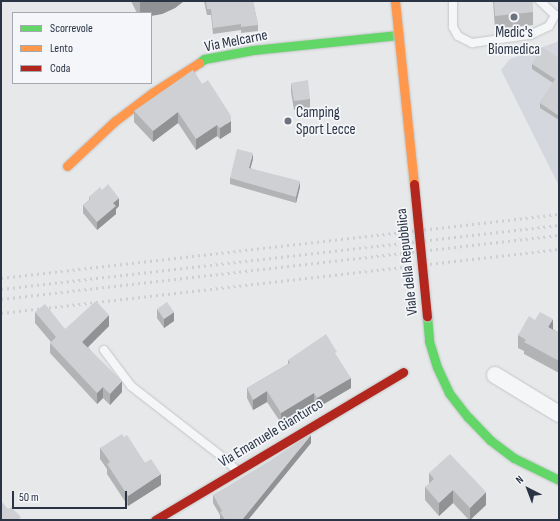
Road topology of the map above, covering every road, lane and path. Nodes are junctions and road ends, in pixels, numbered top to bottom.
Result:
1 (395, 1) edge
2 (453, 1) edge
3 (540, 1) edge
4 (398, 35) junction
5 (67, 166) dead end
6 (104, 350) dead end
7 (403, 372) dead end
8 (495, 375) dead end
9 (559, 414) edge
10 (236, 470) junction
11 (542, 472) junction
12 (559, 476) edge
13 (559, 480) edge
14 (174, 515) edge
15 (155, 520) edge

1 - 4 street, Viale della Repubblica, bridge
2 - 3 lane
4 - 5 street, Via Melcarne
4 - 11 street, Viale della Repubblica, bridge
6 - 10 lane
7 - 10 street, Via Emanuele Gianturco
8 - 9 street
10 - 14 street, Via Emanuele Gianturco
11 - 12 street, Viale della Repubblica
11 - 13 street, Viale della Repubblica
14 - 15 street, Via Emanuele Gianturco

